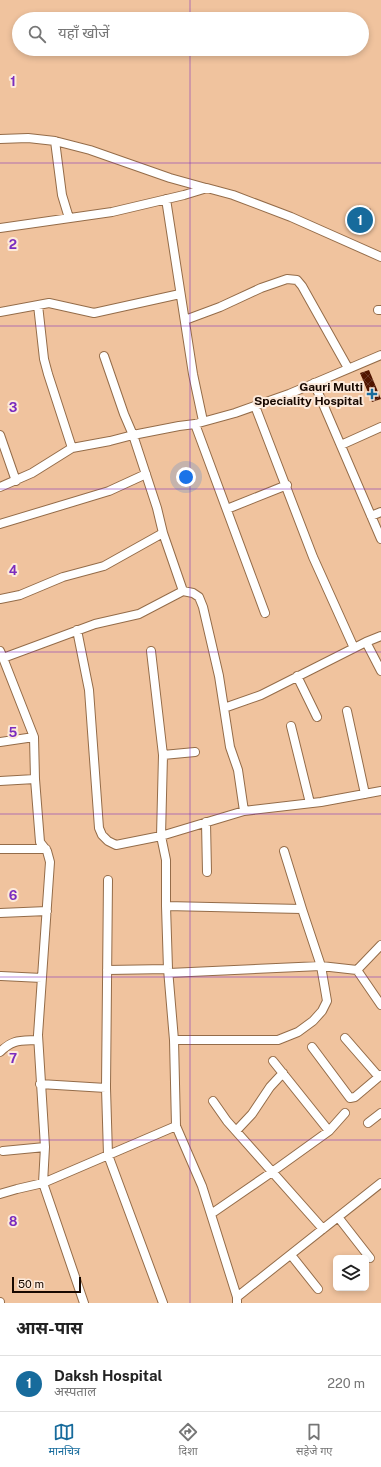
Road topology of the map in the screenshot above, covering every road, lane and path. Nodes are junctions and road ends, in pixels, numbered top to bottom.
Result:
1 (0, 139) edge
2 (55, 141) junction
3 (207, 188) junction
4 (166, 199) junction
5 (69, 218) junction
6 (0, 228) edge
7 (381, 257) edge
8 (180, 294) junction
9 (38, 305) junction
10 (0, 312) edge
11 (185, 320) junction
12 (381, 355) edge
13 (104, 356) dead end
14 (348, 368) junction
15 (314, 383) junction
16 (256, 406) junction
17 (199, 423) junction
18 (381, 427) edge
19 (0, 435) edge
20 (133, 435) junction
21 (342, 445) junction
22 (72, 448) junction
23 (146, 474) junction
24 (16, 481) junction
25 (286, 485) junction
26 (0, 487) edge
27 (228, 510) junction
28 (381, 512) edge
29 (371, 516) junction
30 (0, 524) edge
31 (163, 534) junction
32 (381, 539) edge
33 (183, 592) junction
34 (0, 599) edge
35 (265, 613) dead end
36 (77, 630) junction
37 (381, 636) edge
38 (366, 642) junction
39 (354, 648) junction
40 (151, 651) dead end
41 (1, 654) edge
42 (381, 671) edge
43 (297, 676) junction
44 (224, 708) junction
45 (346, 711) dead end
46 (317, 717) dead end
47 (291, 726) dead end
48 (34, 737) junction
49 (0, 742) edge
50 (195, 752) dead end
51 (163, 755) junction
52 (35, 779) junction
53 (0, 781) edge
54 (381, 791) edge
55 (365, 794) junction
56 (310, 803) junction
57 (244, 811) junction
58 (206, 822) junction
59 (161, 836) junction
60 (46, 849) junction
61 (0, 850) edge
62 (284, 850) dead end
63 (207, 872) dead end
64 (108, 880) dead end
65 (166, 906) junction
66 (302, 909) junction
67 (47, 911) junction
68 (0, 913) edge
69 (381, 945) edge
70 (321, 966) junction
71 (107, 970) junction
72 (357, 970) junction
73 (169, 971) junction
74 (1, 976) dead end
75 (42, 978) junction
76 (381, 1005) edge
77 (345, 1038) dead end
78 (38, 1040) junction
79 (174, 1040) junction
80 (312, 1047) dead end
81 (0, 1052) edge
82 (273, 1061) dead end
83 (283, 1073) junction
84 (380, 1076) edge
85 (40, 1084) junction
86 (106, 1088) junction
87 (213, 1101) dead end
88 (345, 1113) dead end
89 (381, 1113) edge
90 (368, 1123) dead end
91 (176, 1126) junction
92 (236, 1131) junction
93 (329, 1131) junction
94 (45, 1147) junction
95 (3, 1151) dead end
96 (108, 1155) junction
97 (272, 1172) junction
98 (43, 1182) junction
99 (381, 1182) edge
100 (0, 1194) edge
101 (210, 1214) junction
102 (338, 1217) junction
103 (323, 1229) junction
104 (291, 1254) junction
105 (370, 1258) dead end
106 (318, 1289) dead end
107 (237, 1300) edge
108 (84, 1303) edge
109 (163, 1303) edge

1 - 2 street
2 - 3 street
2 - 5 street
3 - 4 street
3 - 7 street
4 - 5 street
4 - 8 street
5 - 6 street
8 - 9 street
8 - 11 street
9 - 10 street
9 - 22 street
11 - 14 street
11 - 17 street
12 - 14 street
13 - 20 street
14 - 15 street
15 - 16 street
15 - 21 street
16 - 17 street
16 - 25 street
17 - 20 street
17 - 27 street
18 - 21 street
19 - 24 street
20 - 22 street
20 - 23 street
21 - 29 street
22 - 24 street
23 - 30 street
23 - 31 street
24 - 26 street
25 - 27 street
25 - 39 street
27 - 35 street
28 - 29 street
29 - 32 street
31 - 33 street
31 - 34 street
33 - 36 street
33 - 44 street
36 - 41 street
36 - 59 street
37 - 38 street
38 - 39 street
38 - 42 street
39 - 43 street
40 - 51 street
41 - 48 street
43 - 44 street
43 - 46 street
44 - 57 street
45 - 55 street
47 - 56 street
48 - 49 street
48 - 52 street
50 - 51 street
51 - 59 street
52 - 53 street
52 - 60 street
54 - 55 street
55 - 56 street
56 - 57 street
57 - 58 street
58 - 59 street
58 - 63 street
59 - 65 street
60 - 61 street
60 - 67 street
62 - 66 street
64 - 71 street
65 - 66 street
65 - 73 street
66 - 70 street
67 - 68 street
67 - 75 street
69 - 72 street
70 - 72 street
70 - 73 street
70 - 79 street
71 - 73 street
71 - 86 street
72 - 76 street
73 - 79 street
74 - 75 street
75 - 78 street
77 - 84 street
78 - 81 street
78 - 85 street
79 - 91 street
80 - 84 street
82 - 83 street
83 - 92 street
83 - 93 street
85 - 86 street
85 - 94 street
86 - 96 street
87 - 92 street
88 - 93 street
89 - 90 street
91 - 96 street
91 - 101 street
92 - 97 street
93 - 97 street
94 - 95 street
94 - 98 street
96 - 98 street
96 - 109 street
97 - 101 street
97 - 103 street
98 - 100 street
98 - 108 street
99 - 102 street
101 - 107 street
102 - 103 street
102 - 105 street
103 - 104 street
104 - 106 street
104 - 107 street

